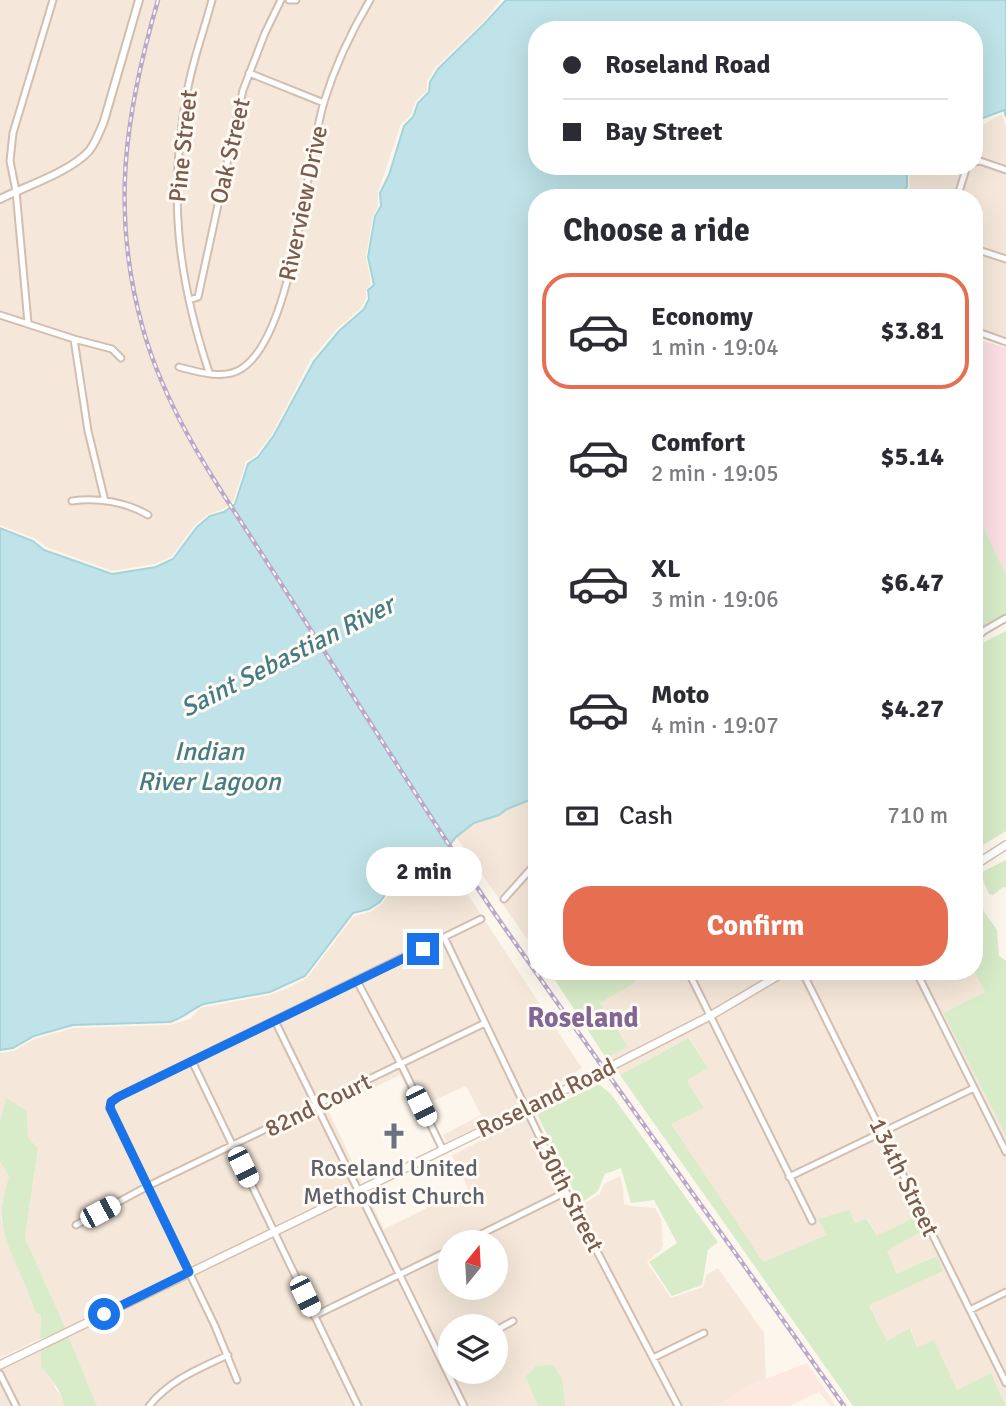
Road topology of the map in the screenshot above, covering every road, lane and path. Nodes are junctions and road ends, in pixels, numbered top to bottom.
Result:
1 (53, 0) edge
2 (139, 0) edge
3 (212, 0) edge
4 (281, 0) edge
5 (289, 0) edge
6 (296, 0) edge
7 (370, 0) edge
8 (249, 73) junction
9 (324, 103) junction
10 (983, 162) edge
11 (1006, 170) edge
12 (16, 191) junction
13 (0, 199) edge
14 (983, 252) edge
15 (1006, 259) edge
16 (189, 300) junction
17 (0, 314) edge
18 (29, 323) junction
19 (983, 334) edge
20 (74, 339) junction
21 (1006, 342) edge
22 (121, 358) dead end
23 (179, 367) dead end
24 (209, 372) junction
25 (72, 501) dead end
26 (105, 501) junction
27 (148, 515) dead end
28 (1006, 618) edge
29 (983, 632) edge
30 (1006, 845) edge
31 (983, 859) edge
32 (528, 872) edge
33 (504, 899) dead end
34 (481, 919) dead end
35 (446, 939) junction
36 (692, 980) edge
37 (771, 980) edge
38 (806, 980) edge
39 (920, 980) edge
40 (356, 981) junction
41 (710, 1016) junction
42 (275, 1021) junction
43 (485, 1023) junction
44 (192, 1061) junction
45 (401, 1064) junction
46 (974, 1088) junction
47 (316, 1106) junction
48 (527, 1108) junction
49 (882, 1133) junction
50 (232, 1146) junction
51 (442, 1148) junction
52 (1006, 1152) edge
53 (789, 1177) junction
54 (148, 1186) junction
55 (359, 1189) junction
56 (566, 1192) junction
57 (812, 1221) dead end
58 (76, 1225) dead end
59 (489, 1230) edge
60 (273, 1231) junction
61 (438, 1256) edge
62 (189, 1272) junction
63 (400, 1275) junction
64 (1006, 1292) edge
65 (970, 1310) junction
66 (314, 1316) junction
67 (513, 1321) dead end
68 (508, 1324) edge
69 (704, 1333) dead end
70 (228, 1355) junction
71 (438, 1355) edge
72 (653, 1358) junction
73 (0, 1365) edge
74 (0, 1374) edge
75 (237, 1380) dead end
76 (1006, 1383) edge
77 (453, 1384) edge
78 (152, 1404) edge
79 (16, 1406) edge
80 (358, 1406) edge
81 (464, 1406) edge
82 (678, 1406) edge

1 - 12 street
2 - 12 street
3 - 16 street, Pine Street
4 - 8 street, Oak Street
5 - 6 street
7 - 9 street, Riverview Drive
8 - 9 street
8 - 16 street, Oak Street
9 - 24 street, Riverview Drive
10 - 11 street
12 - 13 street
12 - 18 street
14 - 15 street
16 - 24 street, Pine Street
17 - 18 street
18 - 20 street
19 - 21 street
20 - 22 street
20 - 26 street
23 - 24 street, Riverview Drive
25 - 26 street
26 - 27 street
28 - 29 street
30 - 31 main road
32 - 33 street
34 - 35 street
35 - 40 street
35 - 43 street, 130th Street
36 - 41 street
37 - 41 main road, Roseland Road
38 - 49 street, 134th Street
39 - 46 street
40 - 42 street
40 - 45 street
41 - 48 main road, Roseland Road
41 - 53 street
42 - 44 street
42 - 47 street
43 - 45 street, 82nd Court
43 - 48 street, 130th Street
44 - 50 street
44 - 54 street
45 - 47 street, 82nd Court
45 - 51 street
46 - 49 street
46 - 52 street
47 - 50 street, 82nd Court
47 - 55 street
48 - 51 main road, Roseland Road
48 - 56 street, 130th Street
49 - 53 street
49 - 65 street, 134th Street
50 - 54 street, 82nd Court
50 - 60 street
51 - 55 main road, Roseland Road
53 - 57 street
54 - 58 street, 82nd Court
54 - 62 street
55 - 60 main road, Roseland Road
55 - 63 street
56 - 59 street
56 - 72 street, 130th Street
60 - 62 main road, Roseland Road
60 - 66 street
61 - 63 street
62 - 70 street
62 - 73 main road, Roseland Road
63 - 66 street
63 - 71 street
64 - 65 street
65 - 76 street, 134th Street
66 - 80 street
67 - 68 street
69 - 72 street
70 - 75 street
70 - 78 street
72 - 82 street, 130th Street
74 - 79 street
77 - 81 street

